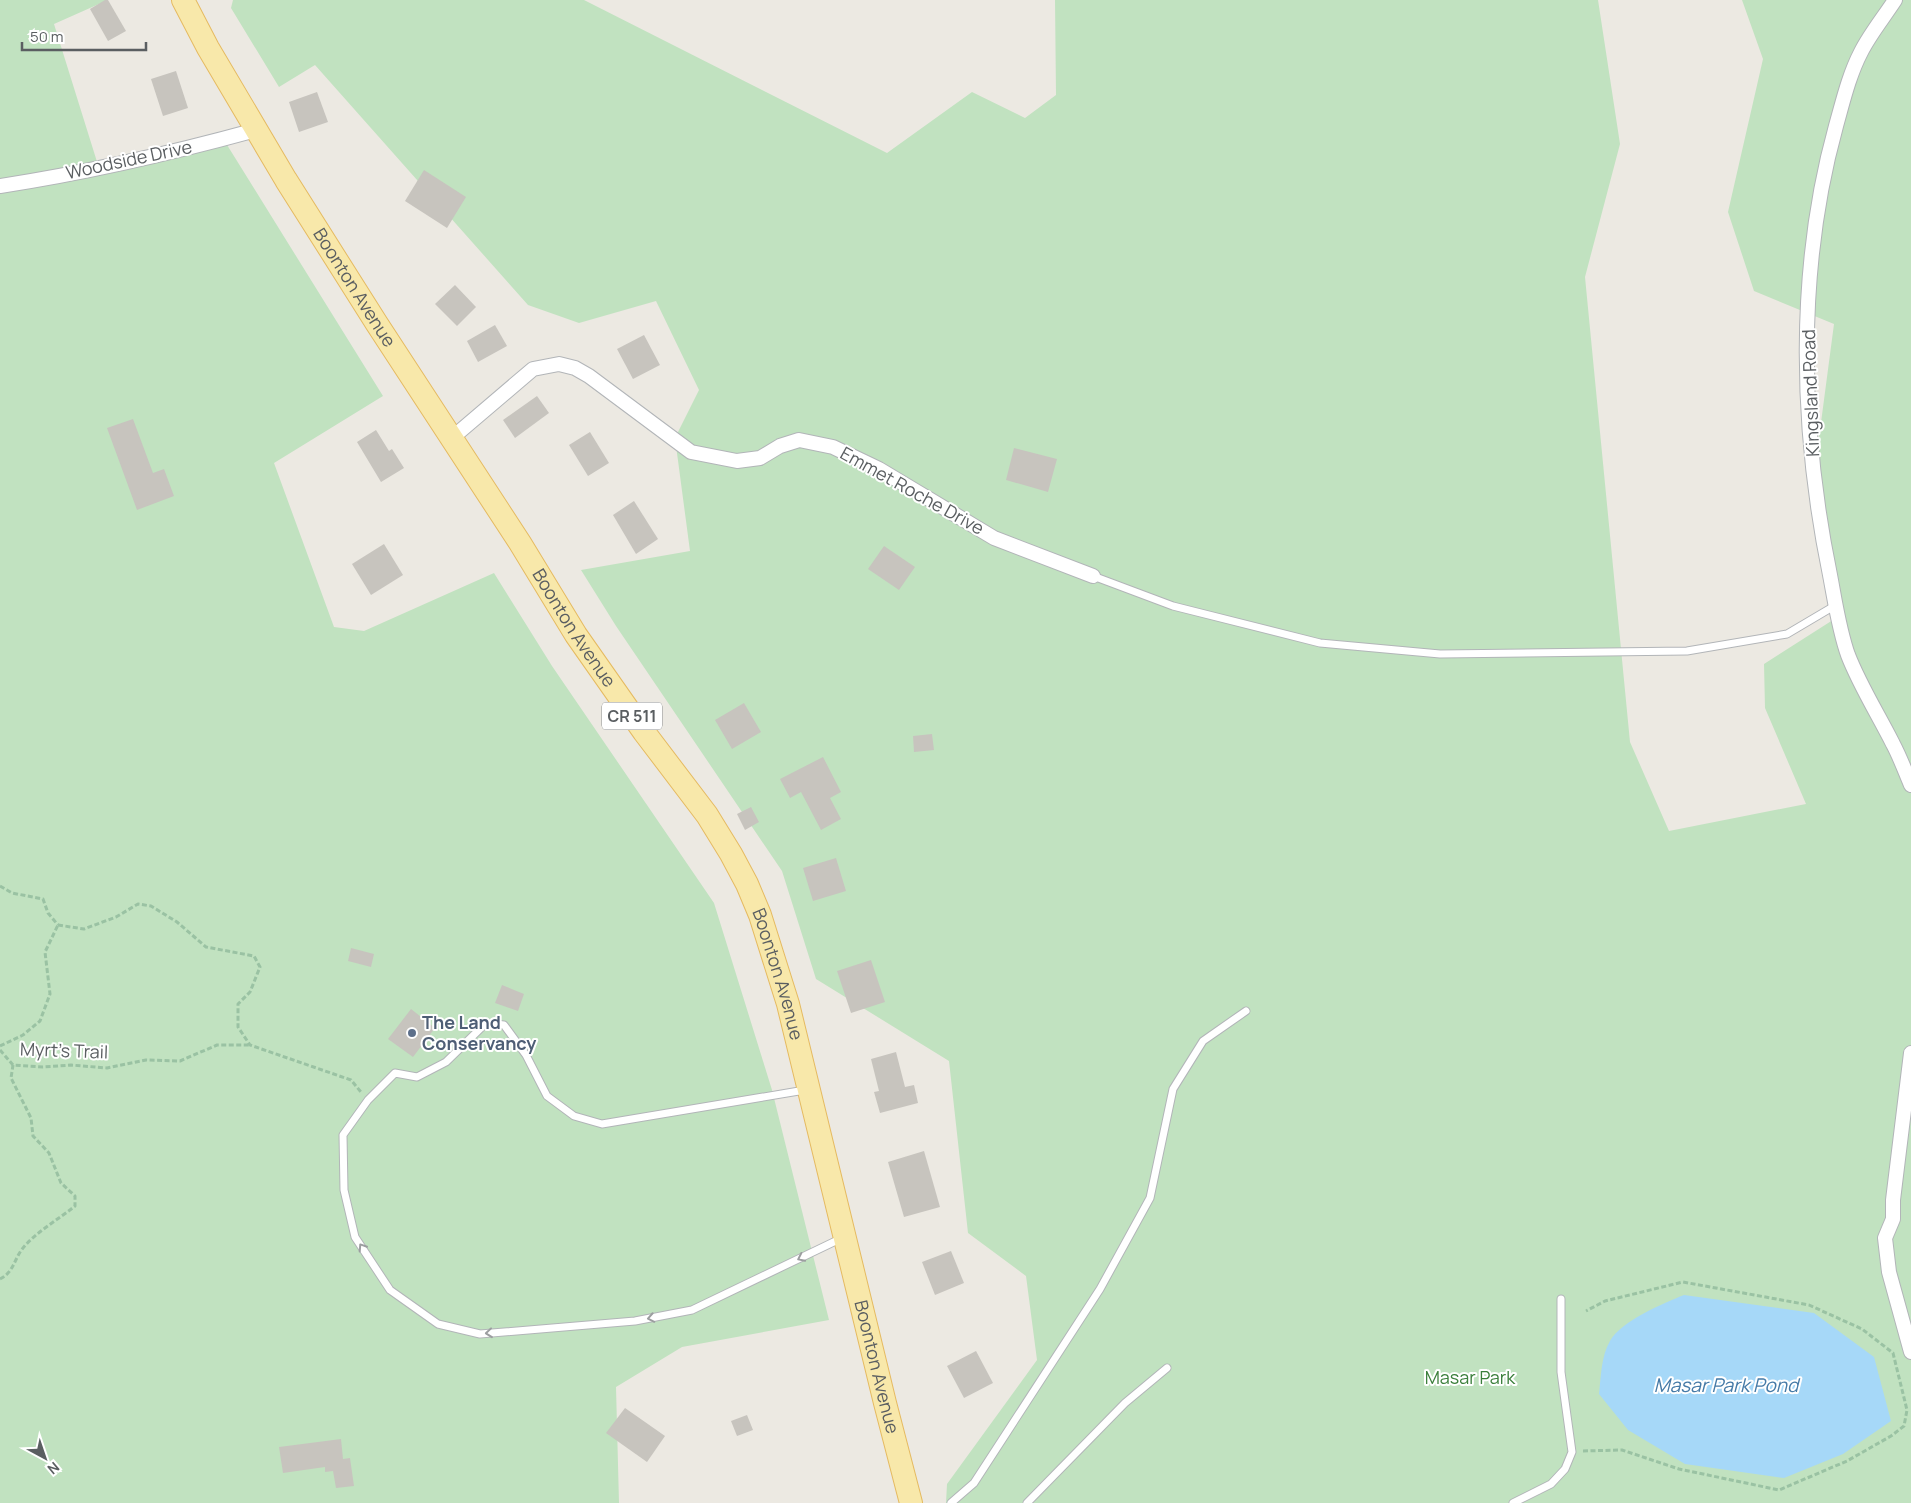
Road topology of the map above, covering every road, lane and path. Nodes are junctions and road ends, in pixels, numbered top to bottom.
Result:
1 (183, 0) edge
2 (1895, 0) edge
3 (256, 130) junction
4 (0, 186) edge
5 (452, 438) junction
6 (1093, 576) joint
7 (1836, 605) junction
8 (1911, 785) edge
9 (0, 886) edge
10 (58, 925) junction
11 (1246, 1011) dead end
12 (250, 1045) junction
13 (0, 1048) edge
14 (1911, 1052) edge
15 (13, 1066) junction
16 (810, 1089) junction
17 (368, 1100) junction
18 (845, 1237) junction
19 (0, 1279) edge
20 (1561, 1299) dead end
21 (1586, 1311) dead end
22 (1911, 1352) edge
23 (1167, 1368) dead end
24 (1572, 1452) junction
25 (911, 1503) edge
26 (950, 1503) edge
27 (1027, 1503) edge
28 (1513, 1503) edge

1 - 3 main road, Boonton Avenue / CR 511
2 - 7 street, Kingsland Road
3 - 4 street, Woodside Drive
3 - 5 main road, Boonton Avenue / CR 511
5 - 6 street, Emmet Roche Drive
5 - 16 main road, Boonton Avenue / CR 511
6 - 7 lane
7 - 8 street, Kingsland Road
9 - 10 path
10 - 12 path
10 - 13 path, Myrt's Trail
11 - 26 lane
12 - 15 path, Myrt's Trail
12 - 17 path, Myrt's Trail
13 - 15 path, Myrt's Trail
14 - 22 street
15 - 19 path
16 - 17 lane
16 - 18 main road, Boonton Avenue / CR 511
18 -> 17 lane
18 - 25 main road, Boonton Avenue / CR 511
20 - 24 lane
21 - 24 path
23 - 27 lane
24 - 28 lane

